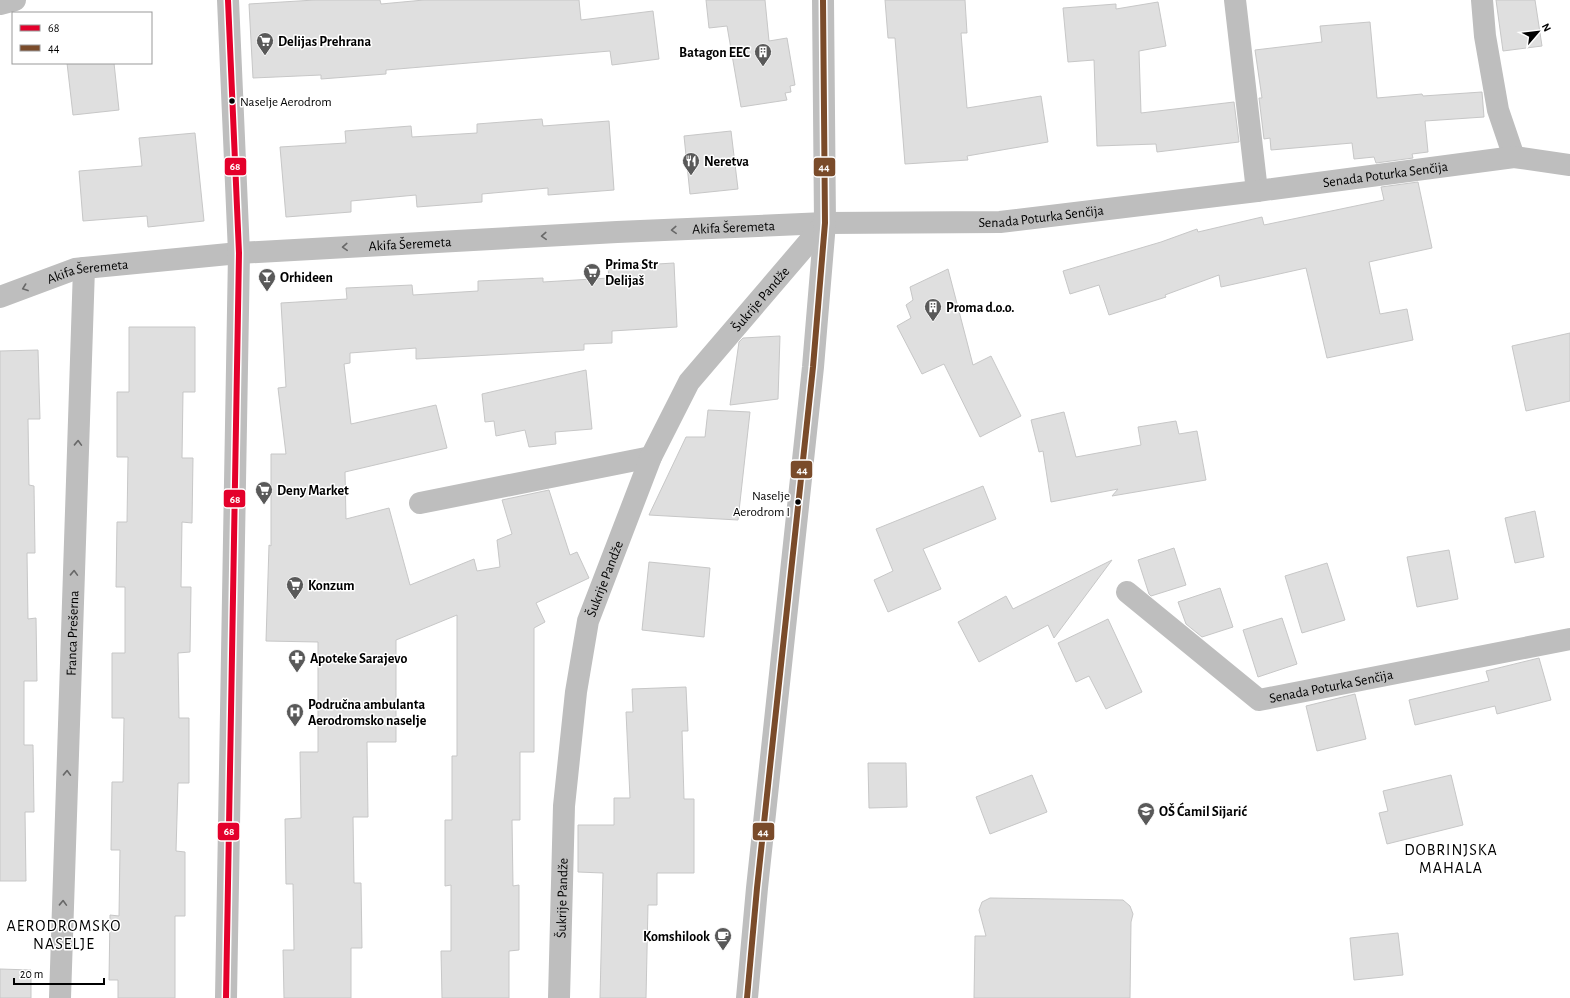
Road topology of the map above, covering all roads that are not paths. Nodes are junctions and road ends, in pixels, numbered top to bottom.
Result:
1 (14, 0) edge
2 (228, 0) edge
3 (823, 0) edge
4 (1234, 0) edge
5 (1482, 0) edge
6 (0, 4) edge
7 (1514, 157) junction
8 (1570, 165) edge
9 (1257, 191) junction
10 (825, 223) junction
11 (239, 253) junction
12 (79, 269) junction
13 (0, 297) edge
14 (651, 457) junction
15 (420, 503) dead end
16 (1127, 592) dead end
17 (1570, 639) edge
18 (60, 998) edge
19 (226, 998) edge
20 (559, 998) edge
21 (747, 998) edge

1 - 6 street
2 - 11 street
3 - 10 street
4 - 9 street
5 - 7 street
7 - 8 street, Senada Poturka Senčija
7 - 9 street, Senada Poturka Senčija
9 - 10 street, Senada Poturka Senčija
10 -> 11 street, Akifa Šeremeta
10 - 14 street, Šukrije Pandže
10 - 21 street
11 - 12 street, Akifa Šeremeta
11 - 19 street
12 -> 13 street, Akifa Šeremeta
18 -> 12 street, Franca Prešerna
14 - 15 street
14 - 20 street, Šukrije Pandže
16 - 17 street, Senada Poturka Senčija

